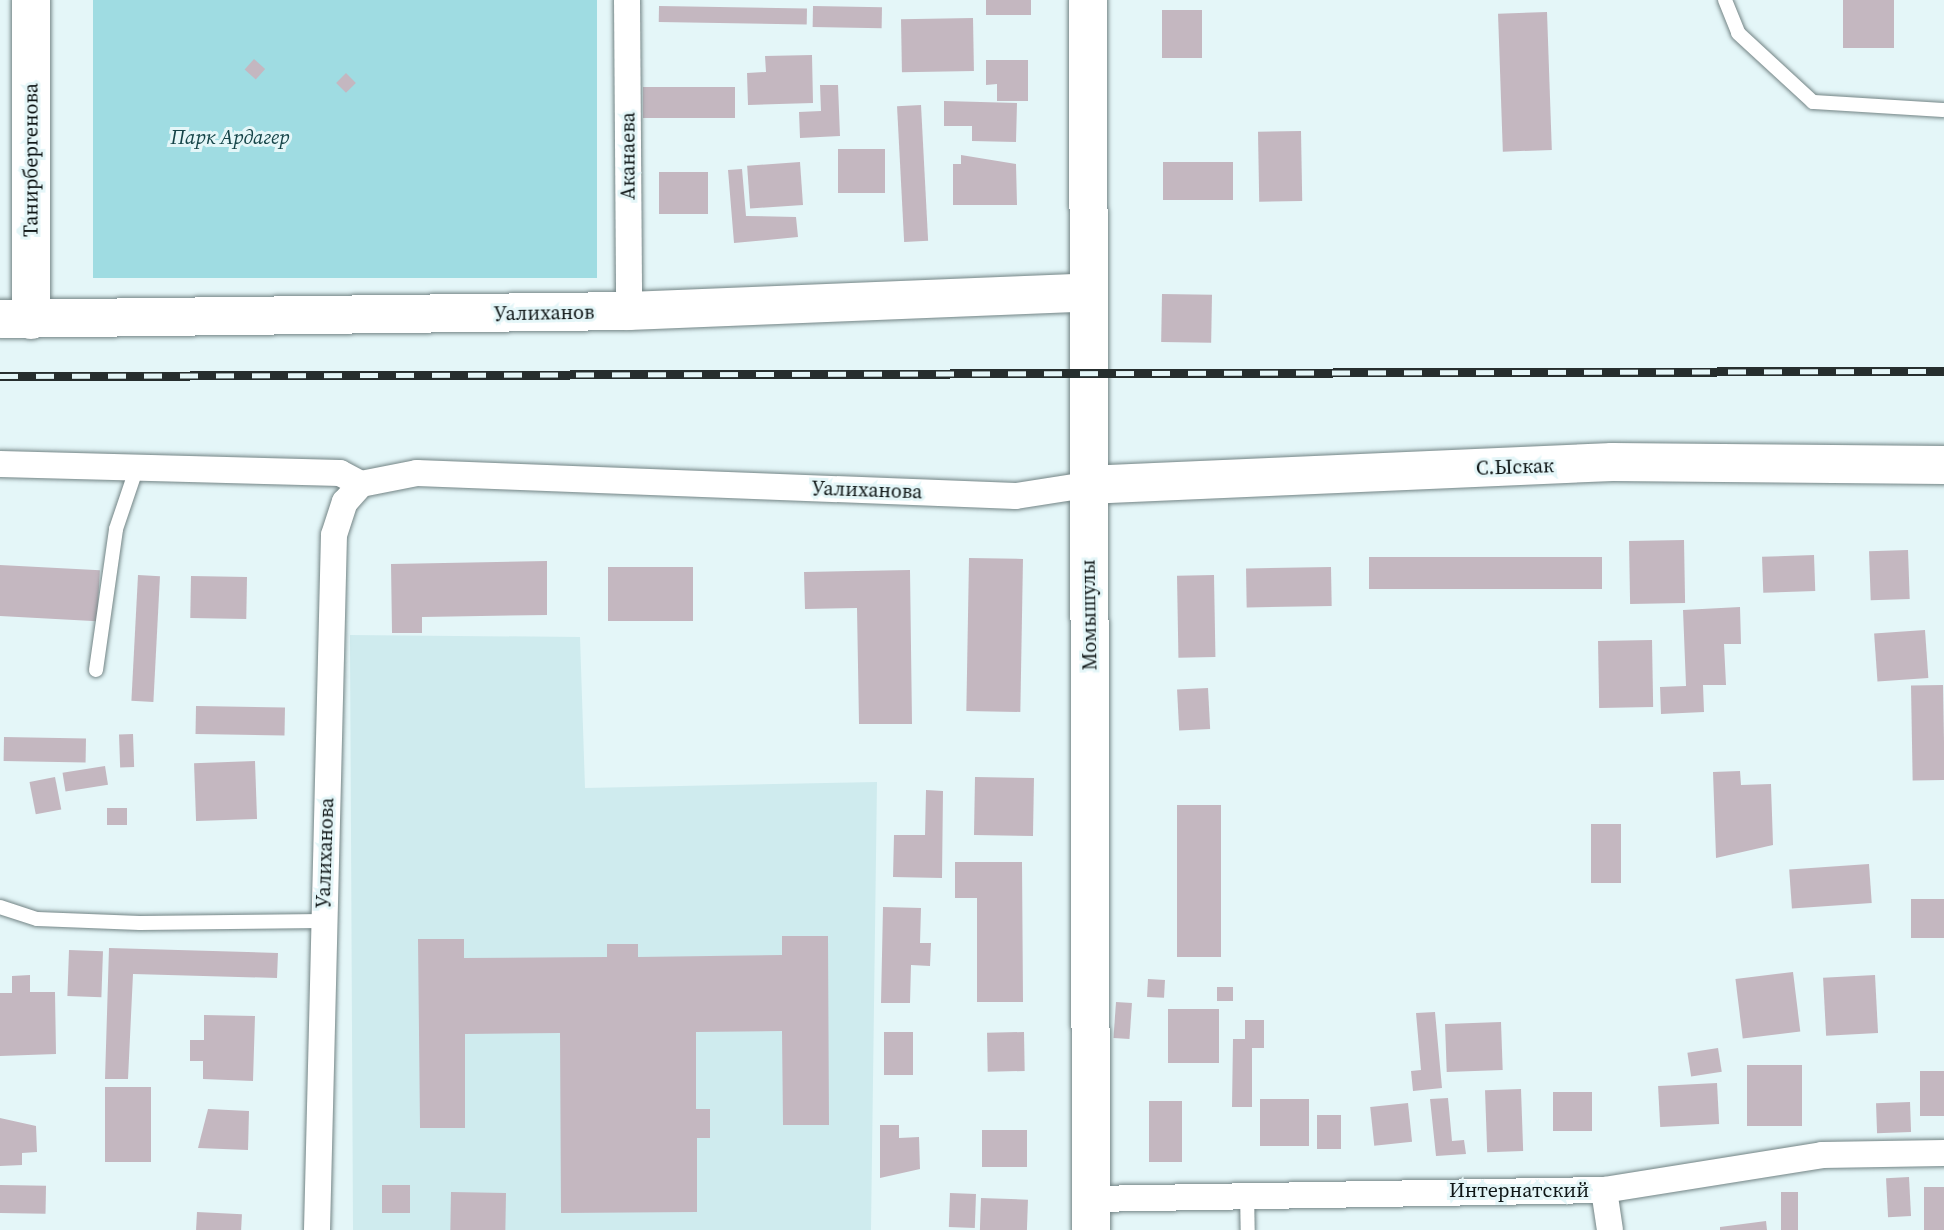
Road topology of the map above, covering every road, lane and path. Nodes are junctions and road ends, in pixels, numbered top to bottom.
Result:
1 (31, 0) edge
2 (627, 0) edge
3 (1088, 0) edge
4 (1725, 0) edge
5 (1944, 110) edge
6 (1087, 293) junction
7 (629, 311) junction
8 (16, 320) edge
9 (0, 464) edge
10 (1944, 465) edge
11 (136, 470) junction
12 (361, 484) junction
13 (1086, 485) junction
14 (96, 670) dead end
15 (0, 907) edge
16 (322, 921) junction
17 (1944, 1153) edge
18 (1604, 1190) junction
19 (1247, 1191) junction
20 (1091, 1215) edge
21 (317, 1230) edge
22 (1248, 1230) edge
23 (1610, 1230) edge

1 - 8 street, Танирбергенова
2 - 7 street, Аканаева
3 - 6 street, Момышулы
4 - 5 lane
6 - 7 street, Уалиханов
6 - 13 street, Момышулы
7 - 8 street, Уалиханов
9 - 11 street, Уалиханова
10 - 13 street, С.Ыскак
11 - 12 street, Уалиханова
11 - 14 lane
12 - 13 street, Уалиханова
12 - 16 street, Уалиханова
13 - 20 street, Момышулы
15 - 16 lane
16 - 21 street, Уалиханова
17 - 18 street, Интернатский
18 - 19 street, Интернатский
18 - 23 street
19 - 20 street, Интернатский
19 - 22 lane

